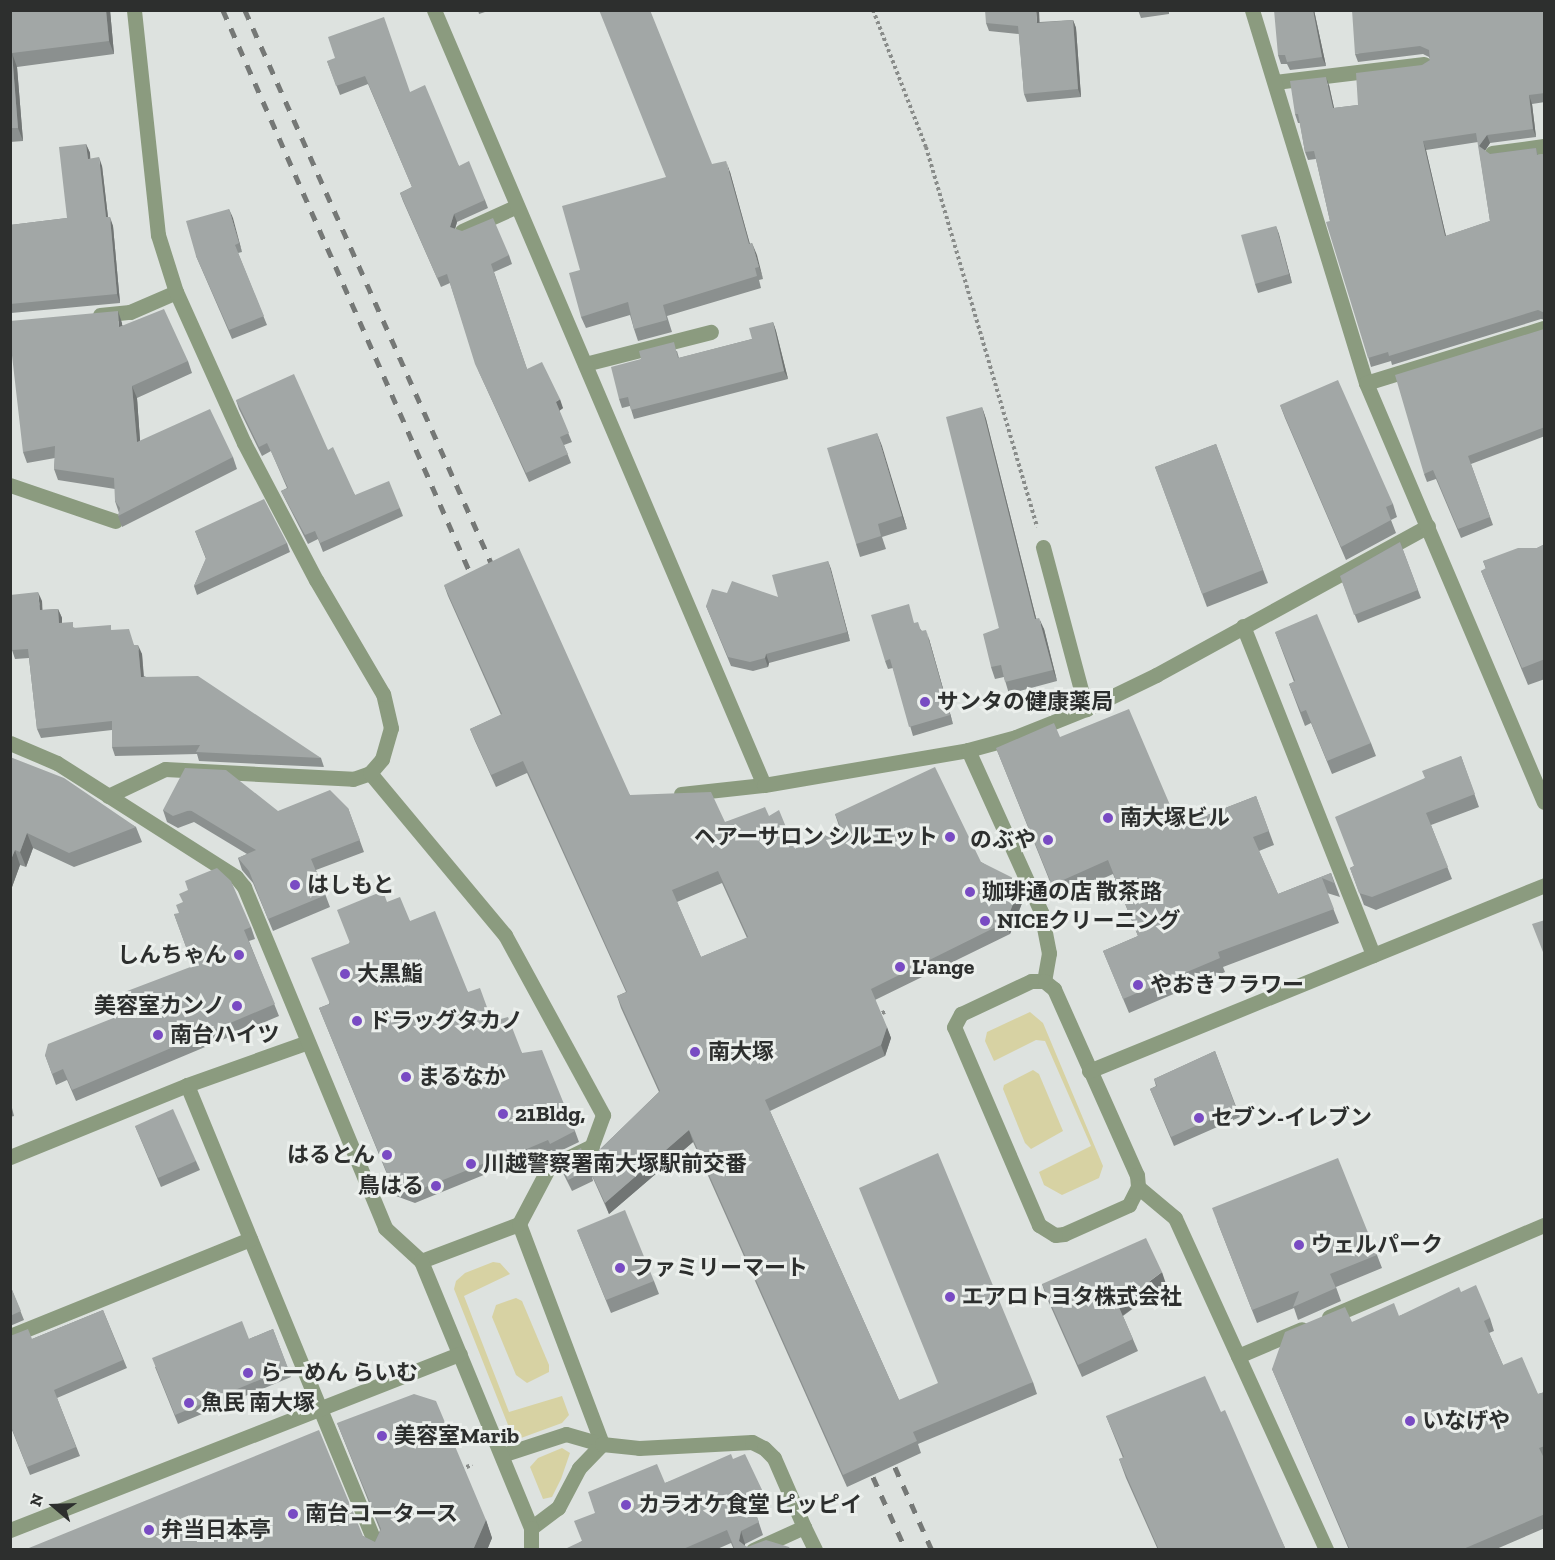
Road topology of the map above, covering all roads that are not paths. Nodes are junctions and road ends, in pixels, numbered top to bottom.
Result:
1 (134, 10) edge
2 (434, 10) edge
3 (1252, 10) edge
4 (1424, 64) edge
5 (1275, 82) junction
6 (1545, 146) edge
7 (1492, 153) edge
8 (518, 206) junction
9 (462, 231) edge
10 (176, 292) junction
11 (82, 316) edge
12 (1545, 328) edge
13 (711, 332) dead end
14 (585, 364) junction
15 (1366, 382) junction
16 (10, 485) edge
17 (115, 521) edge
18 (1428, 526) junction
19 (1043, 547) road end
20 (1243, 626) junction
21 (1086, 709) junction
22 (10, 743) edge
23 (968, 750) junction
24 (370, 773) junction
25 (764, 784) junction
26 (681, 794) edge
27 (108, 796) junction
28 (1545, 802) edge
29 (1545, 885) edge
30 (1373, 955) junction
31 (1044, 981) junction
32 (308, 1042) junction
33 (1089, 1071) junction
34 (187, 1085) junction
35 (10, 1157) edge
36 (1138, 1187) junction
37 (519, 1224) junction
38 (1545, 1225) edge
39 (250, 1239) junction
40 (420, 1261) junction
41 (10, 1336) edge
42 (460, 1354) junction
43 (1238, 1356) junction
44 (320, 1409) junction
45 (602, 1444) junction
46 (501, 1455) junction
47 (804, 1527) junction
48 (531, 1528) junction
49 (10, 1530) edge
50 (378, 1550) edge
51 (531, 1550) edge
52 (753, 1550) edge
53 (814, 1550) edge
54 (1326, 1550) edge

1 - 10 street
2 - 8 street
3 - 5 street
4 - 5 street
5 - 15 street
6 - 7 street
8 - 9 street
8 - 14 street
10 - 11 street
10 - 24 street
12 - 15 street
13 - 14 street
14 - 25 street
15 - 18 street
16 - 17 street
18 - 20 street
18 - 28 street
19 - 21 street
20 - 21 street
20 - 30 street
21 - 23 street
22 - 27 street
23 - 25 street
23 - 31 street
24 - 27 street
24 - 37 street
25 - 26 street
27 - 32 street
29 - 30 street
30 - 33 street
31 - 33 street
31 - 36 street
32 - 34 street
32 - 40 street
33 - 36 street
34 - 35 street
34 - 39 street
36 - 43 street
37 - 40 street
37 - 45 street
38 - 43 street
39 - 41 street
39 - 44 street
40 - 42 street
42 - 44 street
42 - 46 street
43 - 54 street
44 - 49 street
44 - 50 street
45 - 46 street
45 - 47 street
45 - 48 street
46 - 48 street
47 - 52 street
47 - 53 street
48 - 51 street

